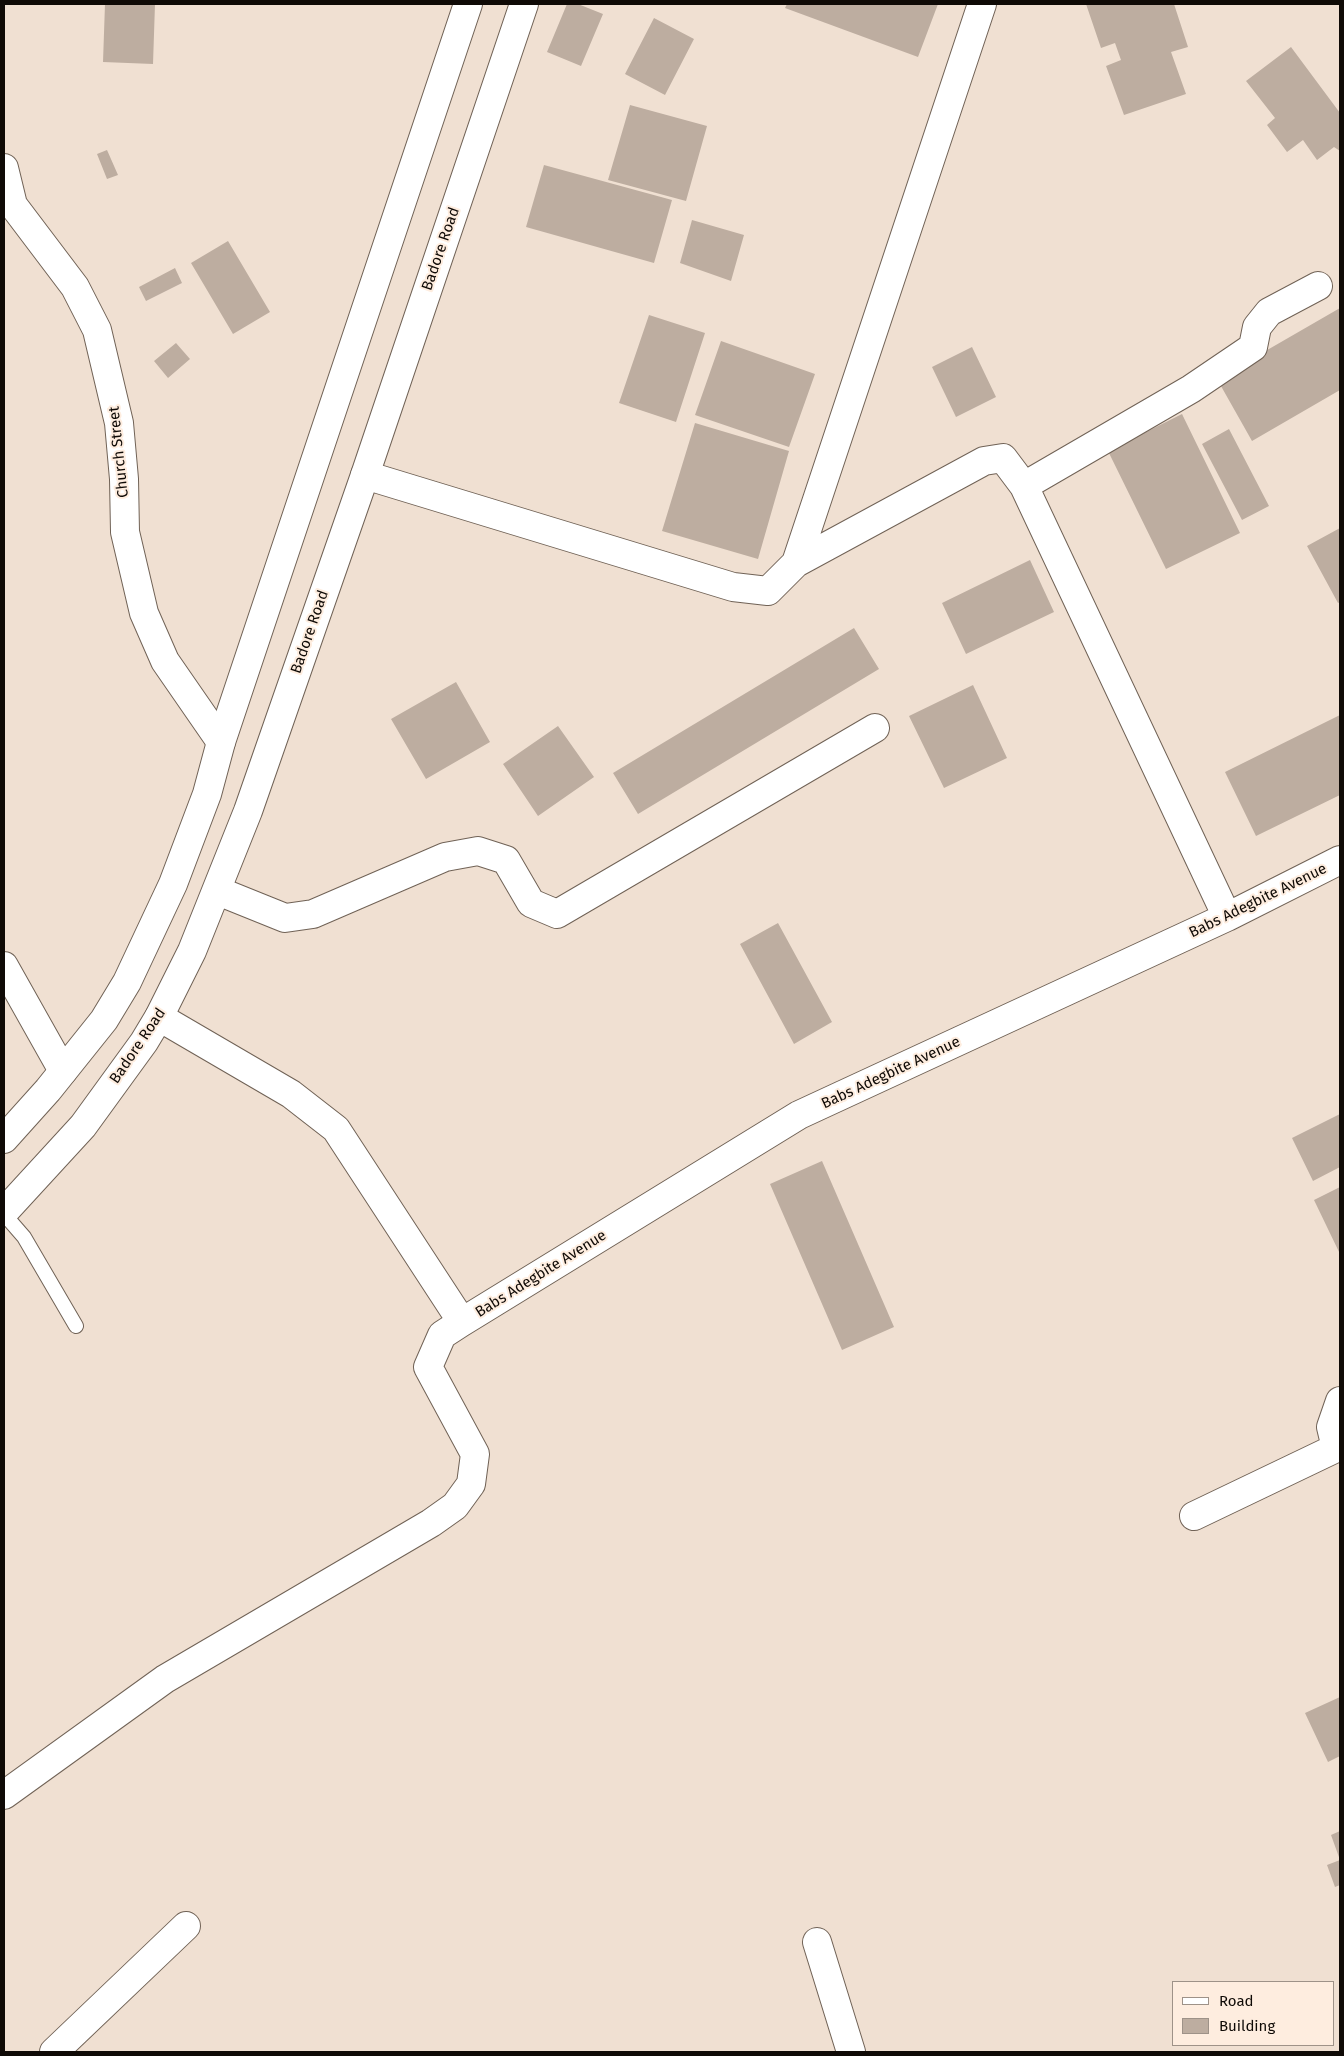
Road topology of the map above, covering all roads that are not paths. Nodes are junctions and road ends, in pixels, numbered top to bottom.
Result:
1 (468, 4) edge
2 (524, 4) edge
3 (982, 4) edge
4 (4, 168) edge
5 (8, 206) edge
6 (1318, 286) dead end
7 (365, 475) junction
8 (1024, 486) junction
9 (796, 563) junction
10 (875, 728) dead end
11 (221, 742) junction
12 (1340, 860) edge
13 (218, 891) junction
14 (1227, 917) junction
15 (4, 966) edge
16 (160, 1018) junction
17 (63, 1071) junction
18 (4, 1139) edge
19 (4, 1213) edge
20 (462, 1322) junction
21 (76, 1326) dead end
22 (1340, 1401) edge
23 (1338, 1453) edge
24 (1194, 1516) dead end
25 (4, 1795) edge
26 (186, 1926) dead end
27 (817, 1942) dead end
28 (54, 2052) edge
29 (851, 2052) edge

1 - 11 street
2 - 7 street, Badore Road
3 - 9 street
4 - 5 street, Church Street
5 - 11 street, Church Street
6 - 8 street
7 - 9 street
7 - 13 street, Badore Road
8 - 9 street
8 - 14 street
10 - 13 street
11 - 17 street
12 - 14 street, Babs Adegbite Avenue
13 - 16 street, Badore Road
14 - 20 street, Babs Adegbite Avenue
15 - 17 street
16 - 19 street, Badore Road
16 - 20 street
17 - 18 street
19 - 21 lane
20 - 25 street, Babs Adegbite Avenue
22 - 23 street
23 - 24 street
26 - 28 street
27 - 29 street

